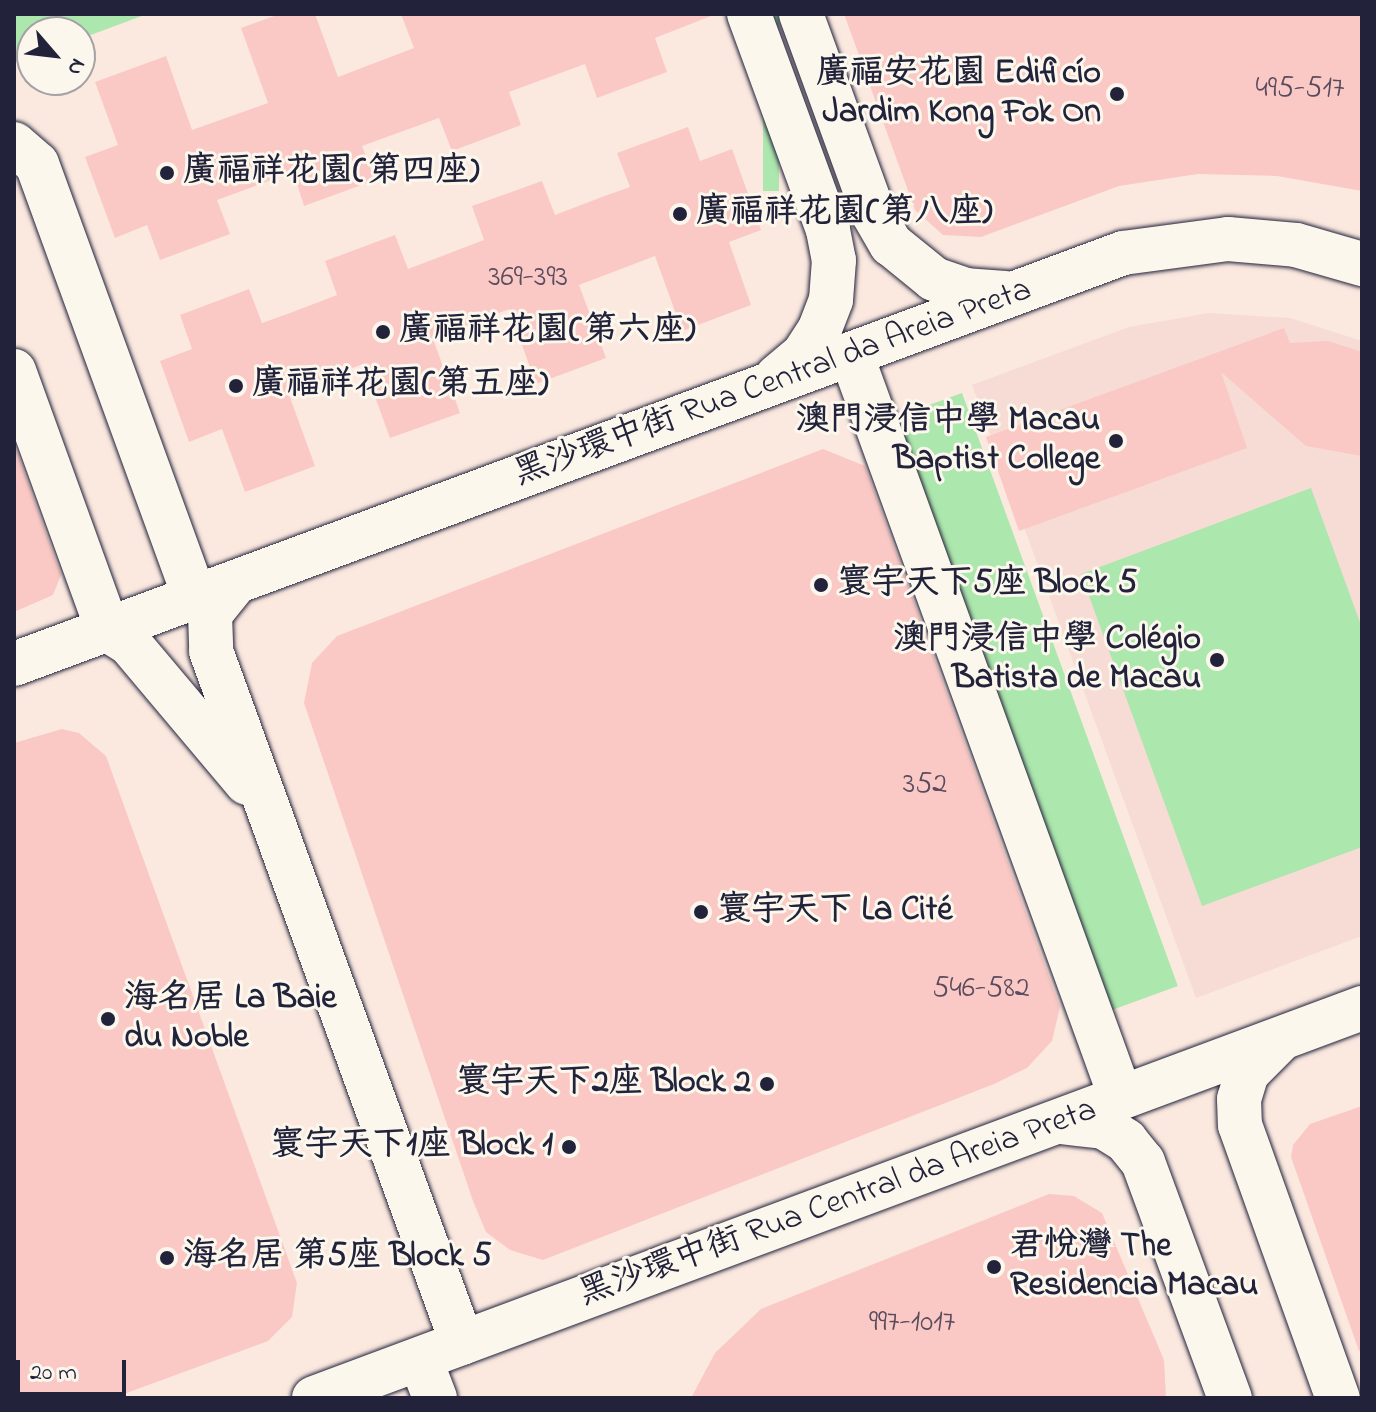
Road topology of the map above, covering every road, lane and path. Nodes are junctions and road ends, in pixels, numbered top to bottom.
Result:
1 (749, 14) edge
2 (801, 14) edge
3 (14, 144) edge
4 (860, 175) junction
5 (814, 192) junction
6 (1362, 264) edge
7 (1035, 286) junction
8 (851, 354) junction
9 (14, 371) edge
10 (754, 390) junction
11 (236, 582) junction
12 (195, 598) junction
13 (108, 630) junction
14 (14, 664) edge
15 (269, 810) junction
16 (1362, 1008) edge
17 (1284, 1037) junction
18 (1121, 1098) junction
19 (1053, 1123) junction
20 (462, 1343) junction
21 (428, 1378) edge
22 (314, 1398) edge
23 (1230, 1398) edge
24 (1338, 1398) edge

1 - 5 street
2 - 4 street
3 - 12 street
4 - 5 street
4 - 7 street
5 - 10 street
6 - 7 street, 黑沙環中街 Rua Central da Areia Preta
7 - 8 street, 黑沙環中街 Rua Central da Areia Preta
8 - 10 street, 黑沙環中街 Rua Central da Areia Preta
8 - 18 street
9 - 13 street
10 - 11 street, 黑沙環中街 Rua Central da Areia Preta
11 - 12 street, 黑沙環中街 Rua Central da Areia Preta
11 - 15 street
12 - 13 street, 黑沙環中街 Rua Central da Areia Preta
13 - 14 street, 黑沙環中街 Rua Central da Areia Preta
13 - 15 street
15 - 20 street
16 - 17 street, 黑沙環中街 Rua Central da Areia Preta
17 - 18 street, 黑沙環中街 Rua Central da Areia Preta
17 - 24 street
18 - 19 street, 黑沙環中街 Rua Central da Areia Preta
19 - 20 street, 黑沙環中街 Rua Central da Areia Preta
19 - 23 street
20 - 21 street, 黑沙環中街 Rua Central da Areia Preta
21 - 22 street, 黑沙環中街 Rua Central da Areia Preta

